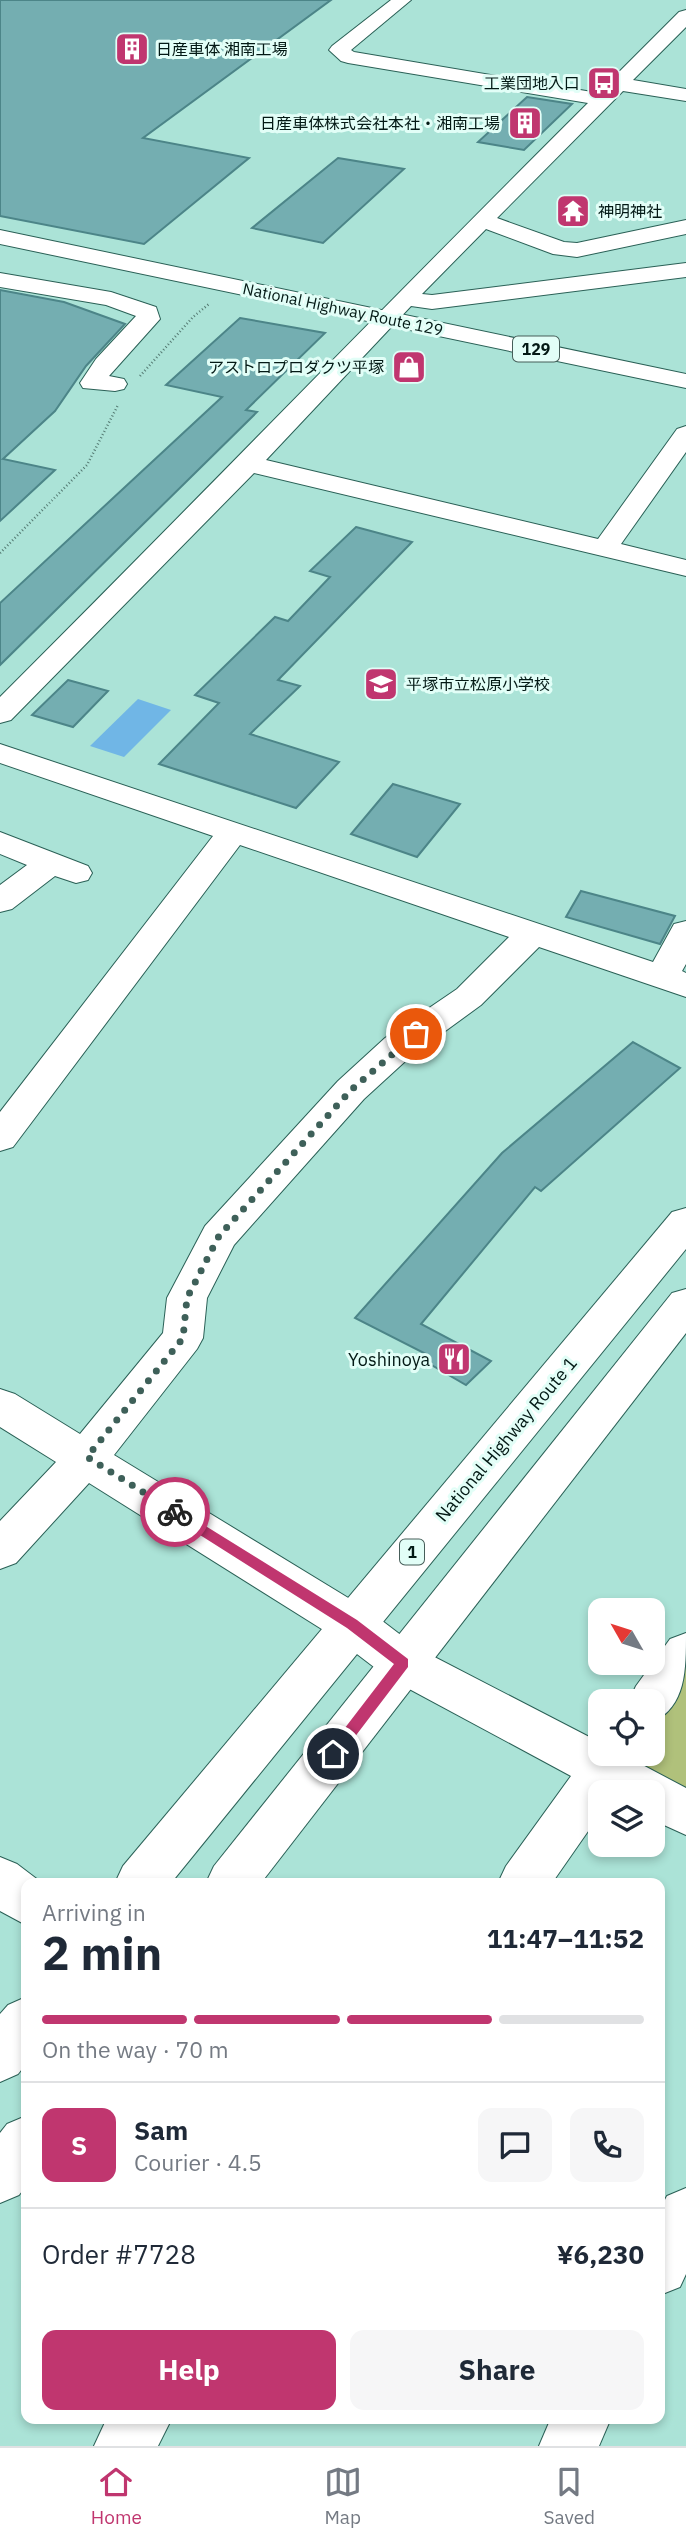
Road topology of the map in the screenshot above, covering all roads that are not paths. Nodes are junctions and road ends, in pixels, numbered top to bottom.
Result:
1 (402, 0) edge
2 (686, 16) edge
3 (618, 84) junction
4 (686, 95) edge
5 (603, 100) junction
6 (483, 221) junction
7 (686, 227) edge
8 (0, 237) edge
9 (0, 251) edge
10 (686, 270) edge
11 (0, 280) edge
12 (405, 298) junction
13 (381, 323) junction
14 (686, 381) edge
15 (123, 388) road end
16 (686, 394) edge
17 (686, 434) edge
18 (248, 464) junction
19 (604, 549) junction
20 (686, 568) edge
21 (0, 713) edge
22 (0, 753) edge
23 (234, 831) junction
24 (0, 842) edge
25 (0, 901) edge
26 (534, 932) junction
27 (686, 932) edge
28 (674, 981) edge
29 (0, 1138) edge
30 (686, 1222) edge
31 (686, 1304) edge
32 (0, 1406) edge
33 (87, 1457) junction
34 (0, 1550) edge
35 (352, 1624) junction
36 (686, 1653) edge
37 (403, 1663) junction
38 (660, 1689) edge
39 (588, 1751) edge
40 (606, 1766) edge
41 (616, 1766) edge
42 (633, 1780) edge
43 (665, 1802) edge
44 (686, 1813) edge
45 (144, 1878) edge
46 (235, 1878) edge
47 (527, 1878) edge
48 (0, 1881) edge
49 (21, 1897) edge
50 (21, 2029) edge
51 (0, 2056) edge
52 (21, 2149) edge
53 (0, 2176) edge
54 (686, 2216) edge
55 (665, 2257) edge
56 (138, 2424) edge
57 (579, 2424) edge
58 (123, 2446) edge
59 (568, 2446) edge

1 - 5 main road
2 - 3 main road
3 - 4 main road
3 - 5 main road
5 - 6 main road
6 - 7 main road
6 - 12 main road
8 - 13 main road, National Highway Route 129 / 129
9 - 13 main road, National Highway Route 129 / 129
10 - 12 main road
11 - 15 main road
12 - 13 main road
13 - 14 main road, National Highway Route 129 / 129
13 - 16 main road, National Highway Route 129 / 129
13 - 18 main road
17 - 19 main road
18 - 19 main road
18 - 21 main road
19 - 20 main road
22 - 23 main road
23 - 26 main road
23 - 29 main road
24 - 25 main road
26 - 28 main road
26 - 33 main road
27 - 28 main road
30 - 35 main road, National Highway Route 1 / 1
31 - 37 main road
32 - 33 main road
33 - 34 main road
33 - 35 main road
35 - 37 main road
35 - 45 main road, National Highway Route 1 / 1
36 - 38 main road
37 - 39 main road
37 - 46 main road
40 - 47 main road
41 - 42 main road
43 - 44 main road
48 - 49 main road
50 - 51 main road
52 - 53 main road
54 - 55 main road
56 - 58 main road
57 - 59 main road

